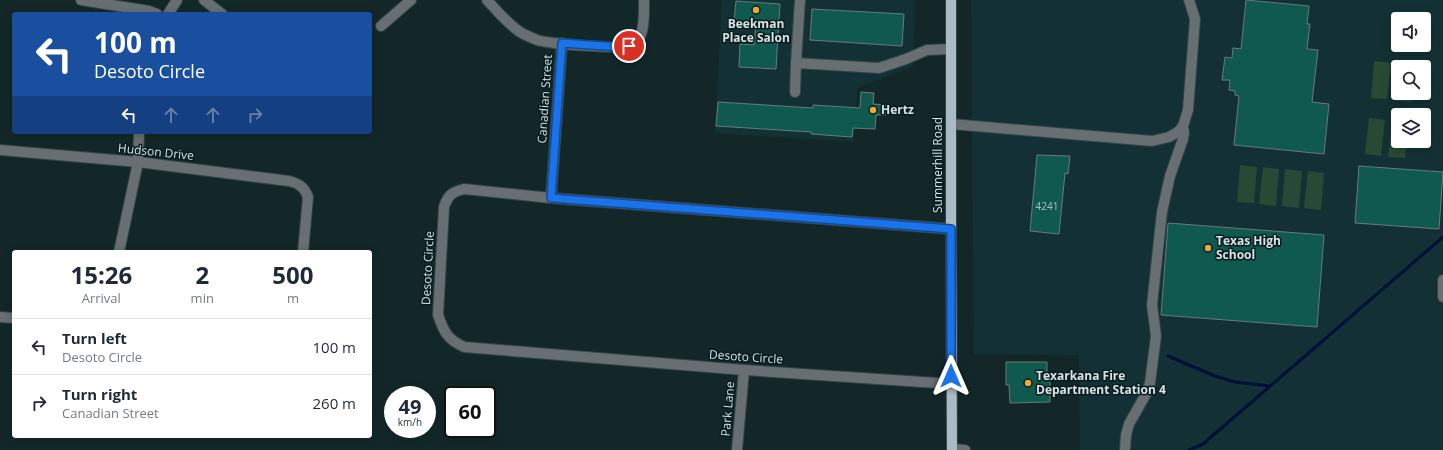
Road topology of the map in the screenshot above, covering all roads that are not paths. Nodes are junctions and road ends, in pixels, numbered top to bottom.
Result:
1 (82, 0) edge
2 (177, 0) edge
3 (204, 0) edge
4 (411, 0) edge
5 (487, 0) edge
6 (644, 0) edge
7 (800, 0) edge
8 (951, 0) edge
9 (1189, 0) edge
10 (152, 12) edge
11 (169, 12) edge
12 (219, 12) edge
13 (381, 26) dead end
14 (562, 43) junction
15 (951, 48) junction
16 (796, 63) junction
17 (795, 92) dead end
18 (951, 124) junction
19 (1183, 126) junction
20 (139, 134) edge
21 (0, 150) edge
22 (138, 162) junction
23 (551, 198) junction
24 (951, 229) junction
25 (119, 250) edge
26 (303, 250) edge
27 (1443, 280) edge
28 (1443, 297) edge
29 (0, 317) edge
30 (12, 318) edge
31 (744, 370) junction
32 (952, 384) junction
33 (737, 450) edge
34 (952, 450) edge
35 (965, 450) edge
36 (1124, 450) edge

1 - 10 street
2 - 11 street
3 - 12 street
4 - 13 street
5 - 14 street, Canadian Street
6 - 14 street
7 - 16 street
8 - 15 main road, Summerhill Road
9 - 19 street
14 - 23 street, Canadian Street
15 - 16 street
15 - 18 main road, Summerhill Road
16 - 17 street
18 - 19 street
18 - 24 main road, Summerhill Road
19 - 36 street
20 - 22 street
21 - 22 street, Hudson Drive
22 - 25 street
22 - 26 street, Hudson Drive
23 - 24 street, Desoto Circle
23 - 31 street, Desoto Circle
24 - 32 main road, Summerhill Road
27 - 28 street
29 - 30 street
31 - 32 street, Desoto Circle
31 - 33 street, Park Lane
32 - 34 main road, Summerhill Road
34 - 35 street

